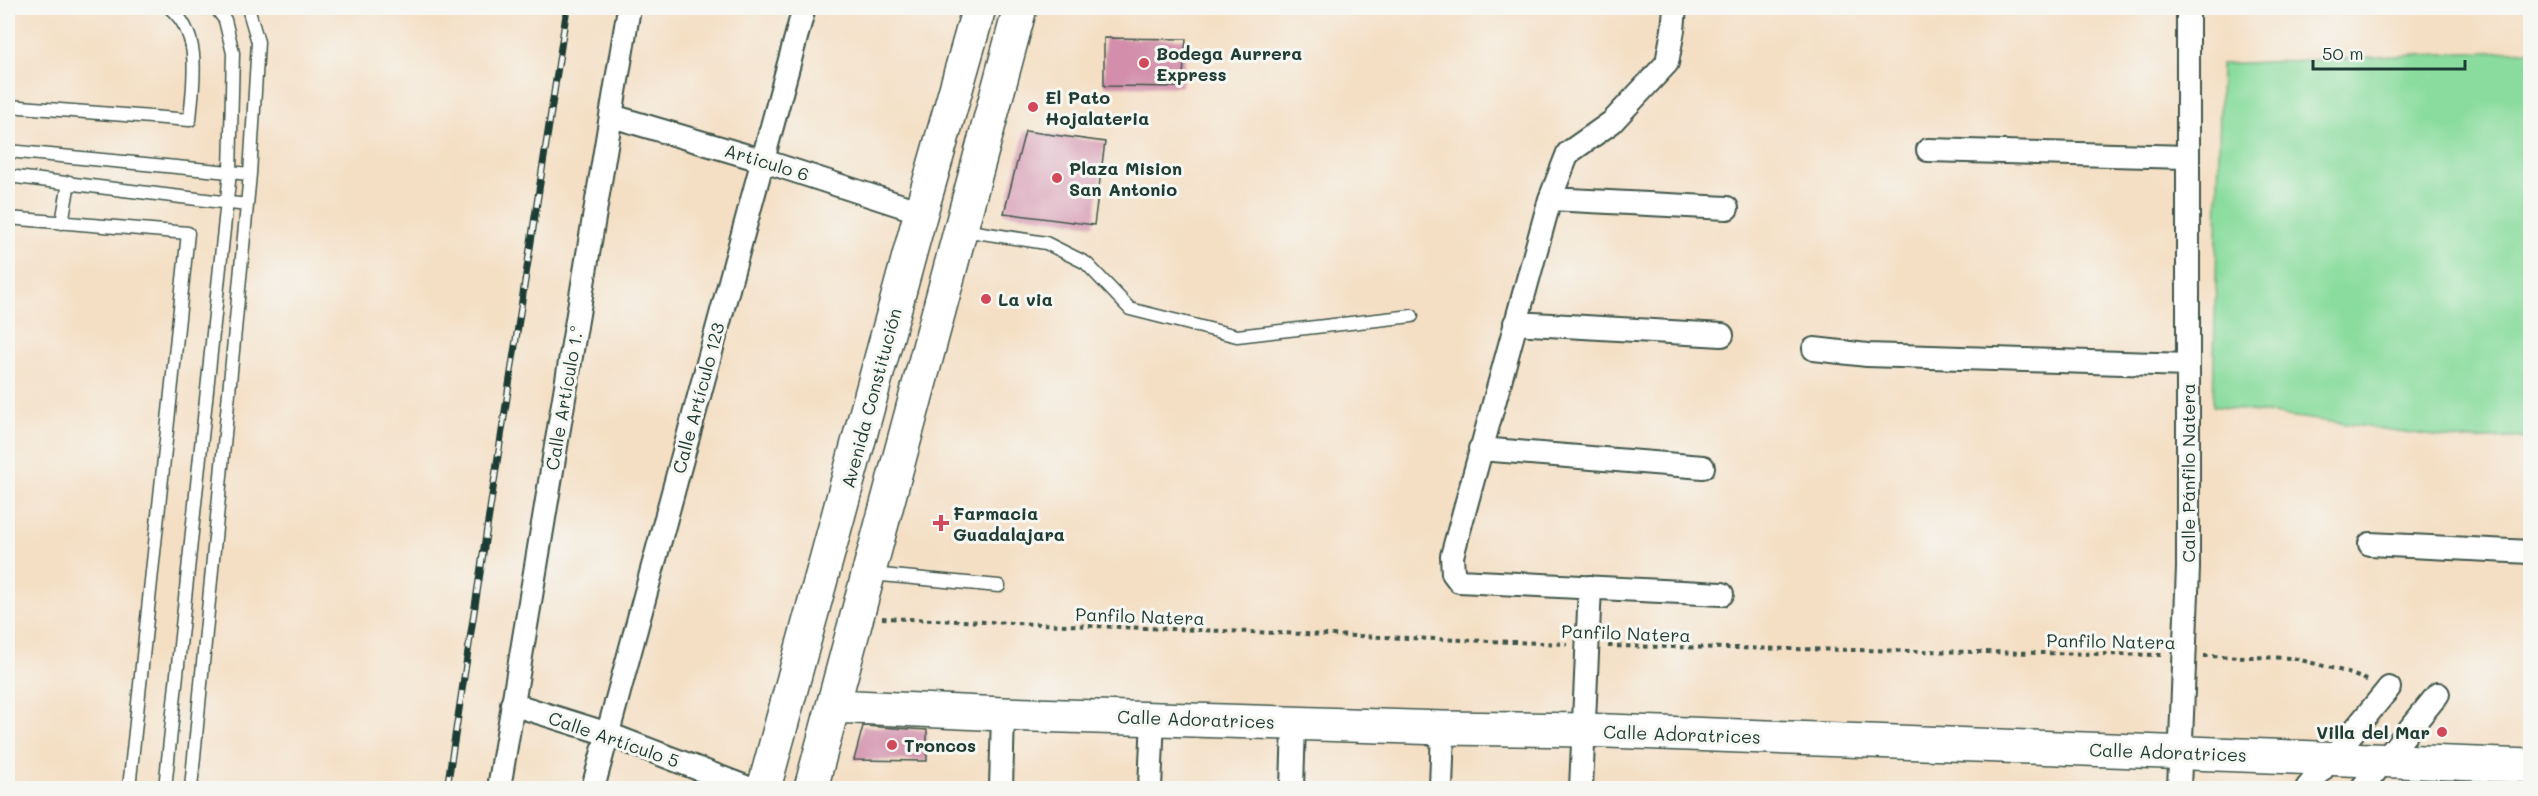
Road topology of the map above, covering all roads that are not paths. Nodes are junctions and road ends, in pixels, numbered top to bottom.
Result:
1 (170, 8) edge
2 (216, 8) edge
3 (248, 8) edge
4 (631, 8) edge
5 (804, 8) edge
6 (980, 8) edge
7 (1020, 8) edge
8 (2188, 8) edge
9 (1674, 19) edge
10 (8, 106) edge
11 (612, 116) junction
12 (1928, 150) dead end
13 (8, 151) edge
14 (2187, 157) junction
15 (761, 160) junction
16 (230, 172) junction
17 (250, 174) junction
18 (8, 176) edge
19 (69, 182) junction
20 (1550, 199) junction
21 (226, 202) junction
22 (247, 205) junction
23 (1727, 208) dead end
24 (921, 212) junction
25 (8, 218) edge
26 (62, 223) junction
27 (962, 230) junction
28 (1412, 316) dead end
29 (1515, 323) junction
30 (1722, 335) dead end
31 (1814, 349) dead end
32 (2188, 365) junction
33 (1480, 450) junction
34 (1703, 466) dead end
35 (2370, 544) dead end
36 (2530, 552) edge
37 (870, 574) junction
38 (999, 586) dead end
39 (1590, 587) junction
40 (1722, 594) dead end
41 (2389, 688) road end
42 (2438, 694) dead end
43 (512, 704) junction
44 (834, 706) junction
45 (1003, 714) junction
46 (1153, 717) junction
47 (1294, 723) junction
48 (1443, 728) junction
49 (1582, 730) junction
50 (608, 734) junction
51 (2180, 753) junction
52 (2330, 757) junction
53 (2384, 761) junction
54 (2530, 766) edge
55 (129, 789) edge
56 (165, 789) edge
57 (191, 789) edge
58 (499, 789) edge
59 (593, 789) edge
60 (748, 789) edge
61 (764, 789) edge
62 (811, 789) edge
63 (1001, 789) edge
64 (1150, 789) edge
65 (1292, 789) edge
66 (1441, 789) edge
67 (1581, 789) edge
68 (2179, 789) edge
69 (2307, 789) edge
70 (2362, 789) edge

1 - 10 lane
2 - 16 lane
3 - 17 lane
4 - 11 street, Calle Artículo 1.º
5 - 15 street, Calle Artículo 123
6 - 24 street, Avenida Constitución
7 - 27 street
8 - 14 street, Calle Pánfilo Natera
9 - 20 street
11 - 15 street, Articulo 6
11 - 43 street, Calle Artículo 1.º
12 - 14 street
13 - 16 lane
14 - 32 street, Calle Pánfilo Natera
15 - 24 street, Articulo 6
15 - 50 street, Calle Artículo 123
16 - 17 lane
16 - 21 lane
17 - 22 lane
18 - 19 lane
19 - 21 lane
19 - 26 lane
20 - 23 street
20 - 29 street
21 - 22 lane
21 - 56 lane
22 - 57 lane
24 - 61 street, Avenida Constitución
25 - 26 lane
26 - 55 lane
27 - 28 lane
27 - 37 street
29 - 30 street
29 - 33 street
31 - 32 street
32 - 51 street, Calle Pánfilo Natera
33 - 34 street
33 - 39 street
35 - 36 street
37 - 38 lane
37 - 44 street
39 - 40 street
39 - 49 street
41 - 52 street
42 - 53 street
43 - 50 street, Calle Artículo 5
43 - 58 street, Calle Artículo 1.º
44 - 45 street, Calle Adoratrices
44 - 62 street
45 - 46 street, Calle Adoratrices
45 - 63 street
46 - 47 street, Calle Adoratrices
46 - 64 street
47 - 48 street, Calle Adoratrices
47 - 65 street
48 - 49 street, Calle Adoratrices
48 - 66 street
49 - 51 street, Calle Adoratrices
49 - 67 street
50 - 59 street, Calle Artículo 123
50 - 60 street, Calle Artículo 5
51 - 52 street, Calle Adoratrices
51 - 68 street, Calle Pánfilo Natera
52 - 53 street, Calle Adoratrices
52 - 69 street
53 - 54 street, Calle Adoratrices
53 - 70 street

